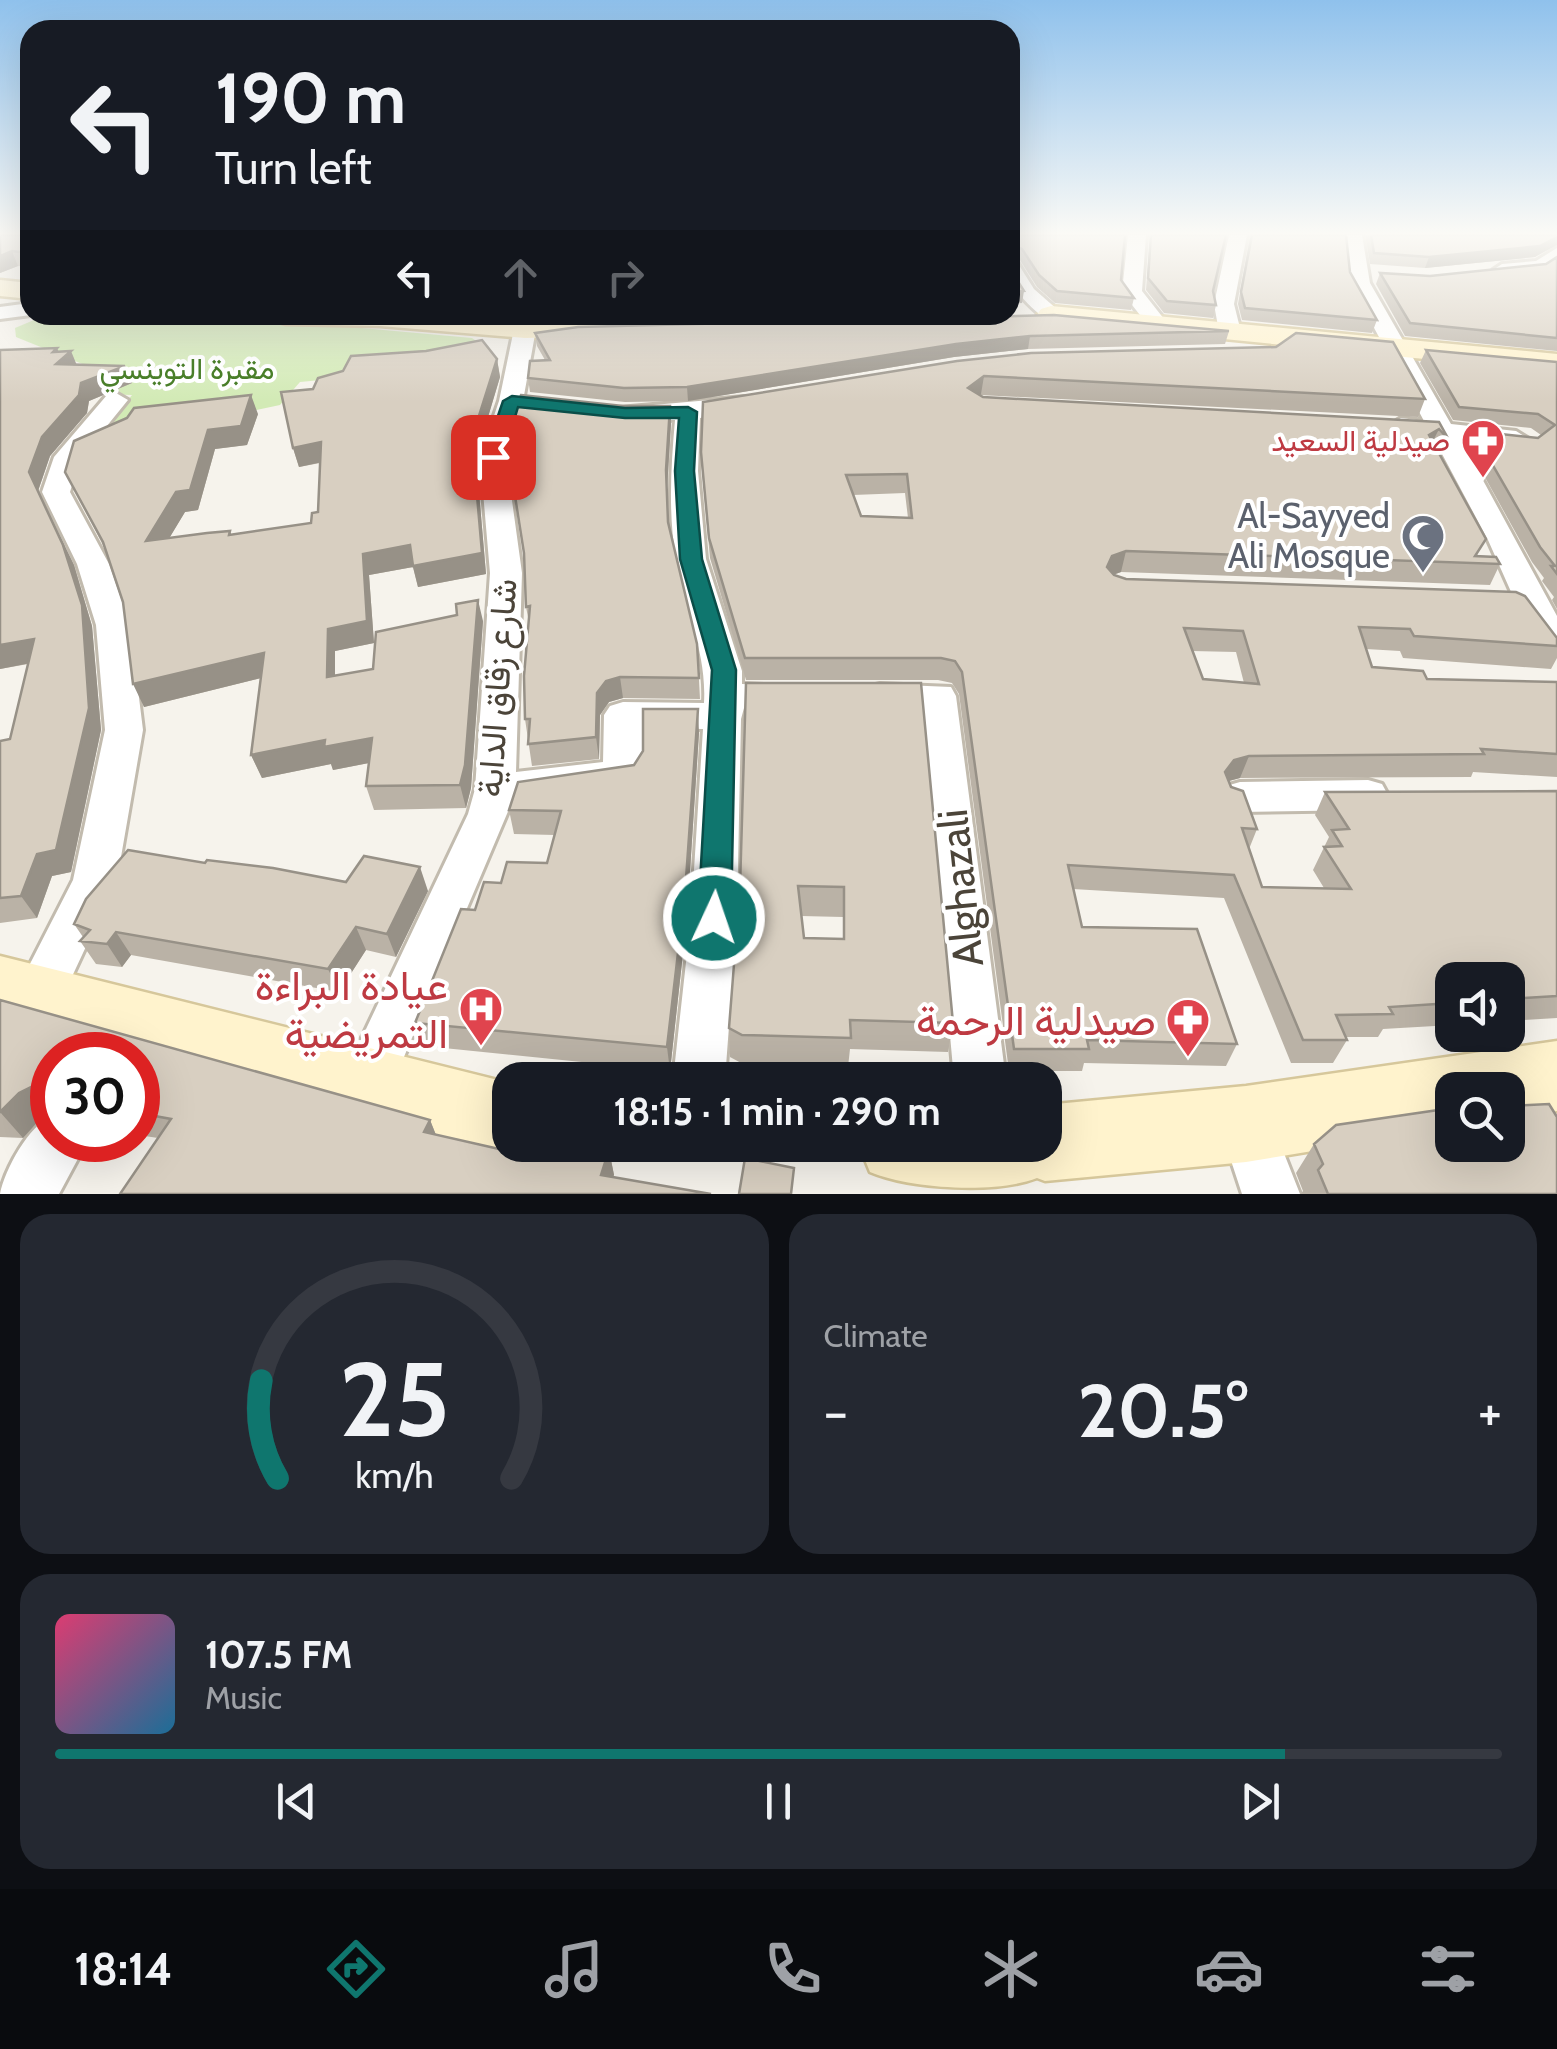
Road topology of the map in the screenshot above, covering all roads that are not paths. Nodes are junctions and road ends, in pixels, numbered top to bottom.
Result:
1 (1025, 291) edge
2 (1132, 291) edge
3 (1227, 291) edge
4 (1371, 291) edge
5 (1052, 316) junction
6 (1020, 317) edge
7 (1157, 324) junction
8 (473, 325) edge
9 (659, 326) edge
10 (526, 329) junction
11 (1230, 332) junction
12 (1279, 338) junction
13 (1399, 350) junction
14 (1201, 354) edge
15 (1557, 363) edge
16 (116, 400) dead end
17 (775, 400) edge
18 (606, 411) edge
19 (688, 412) junction
20 (1380, 424) edge
21 (1444, 431) junction
22 (1530, 440) edge
23 (1492, 600) edge
24 (1542, 608) edge
25 (1557, 640) edge
26 (724, 716) junction
27 (495, 789) junction
28 (1411, 794) edge
29 (1240, 797) edge
30 (19, 992) edge
31 (107, 1032) edge
32 (160, 1046) edge
33 (701, 1062) edge
34 (994, 1062) edge
35 (364, 1086) junction
36 (1551, 1088) edge
37 (1525, 1089) edge
38 (1435, 1095) edge
39 (492, 1117) edge
40 (1246, 1124) junction
41 (1062, 1130) edge
42 (47, 1162) edge
43 (27, 1194) edge
44 (1271, 1194) edge

1 - 5 street
2 - 7 street
3 - 11 street
4 - 13 street
5 - 6 main road
5 - 7 main road
7 - 11 main road
8 - 10 main road
9 - 10 main road
10 - 27 street, شارع زقاق الداية
11 - 12 main road
12 - 13 main road
12 - 14 street
13 - 15 main road
13 - 21 street
16 - 30 street
17 - 19 street
18 - 19 street
19 - 26 street
20 - 21 street
21 - 22 street
21 - 24 street
23 - 24 street
24 - 25 street
26 - 27 street
26 - 33 street
26 - 34 street, Alghazali
27 - 35 street, شارع زقاق الداية
28 - 29 street
30 - 31 main road
32 - 35 main road
35 - 39 main road
36 - 37 main road
38 - 40 main road
40 - 41 main road
40 - 44 street
42 - 43 street

